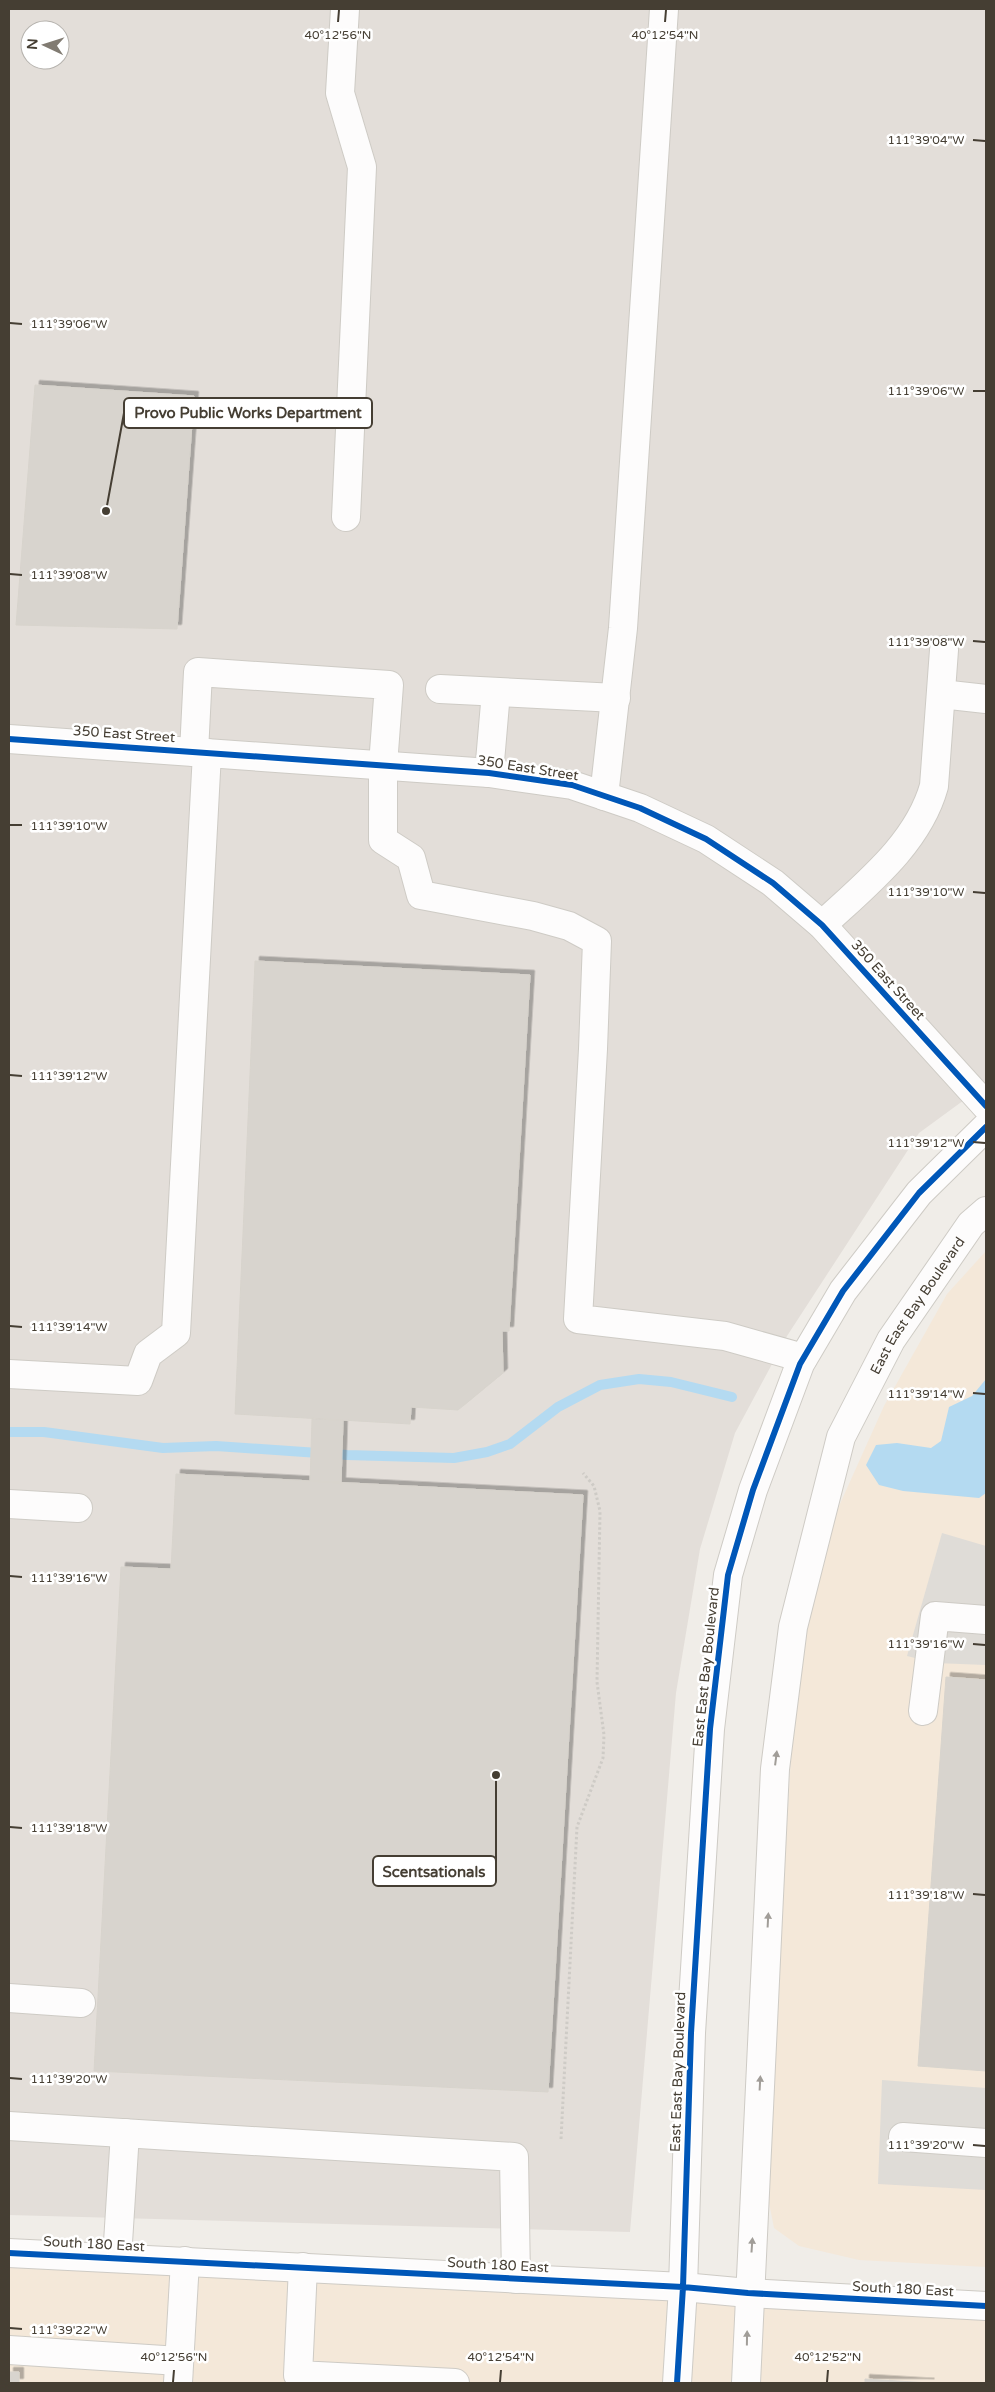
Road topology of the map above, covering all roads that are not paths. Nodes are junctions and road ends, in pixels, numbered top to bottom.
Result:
1 (345, 9) edge
2 (664, 9) edge
3 (346, 516) dead end
4 (944, 650) dead end
5 (440, 689) dead end
6 (496, 692) junction
7 (941, 694) junction
8 (616, 698) junction
9 (986, 699) edge
10 (9, 739) edge
11 (201, 752) junction
12 (383, 766) junction
13 (489, 773) junction
14 (604, 796) junction
15 (822, 925) junction
16 (986, 1106) edge
17 (986, 1127) edge
18 (986, 1211) edge
19 (803, 1358) junction
20 (9, 1374) edge
21 (9, 1504) edge
22 (78, 1508) dead end
23 (986, 1620) edge
24 (923, 1710) dead end
25 (9, 1998) edge
26 (81, 2003) dead end
27 (9, 2126) edge
28 (125, 2133) junction
29 (903, 2137) dead end
30 (986, 2143) edge
31 (9, 2253) edge
32 (117, 2258) junction
33 (185, 2261) junction
34 (303, 2267) junction
35 (516, 2278) junction
36 (683, 2288) junction
37 (748, 2293) junction
38 (986, 2306) edge
39 (9, 2350) edge
40 (178, 2372) edge
41 (455, 2383) edge
42 (677, 2383) edge
43 (746, 2383) edge

1 - 3 street
2 - 8 street
4 - 7 street
5 - 6 street
6 - 8 street
6 - 13 street
7 - 9 street
7 - 15 street
8 - 14 street
10 - 11 street, 350 East Street
11 - 12 street, 350 East Street
11 - 12 street
11 - 20 street
12 - 13 street, 350 East Street
12 - 19 street
13 - 14 street, 350 East Street
14 - 15 street, 350 East Street
15 - 16 street, 350 East Street
17 - 19 street, East East Bay Boulevard
37 -> 18 street, East East Bay Boulevard
19 - 36 street, East East Bay Boulevard
21 - 22 street
23 - 24 street
25 - 26 street
27 - 28 street
28 - 32 street
28 - 35 street
29 - 30 street
31 - 32 street, South 180 East
32 - 33 street, South 180 East
33 - 34 street, South 180 East
33 - 40 street
34 - 35 street, South 180 East
34 - 41 street
35 - 36 street, South 180 East
36 - 37 street, South 180 East
36 - 42 street, East East Bay Boulevard
37 - 38 street, South 180 East
43 -> 37 street, East East Bay Boulevard
39 - 40 street

